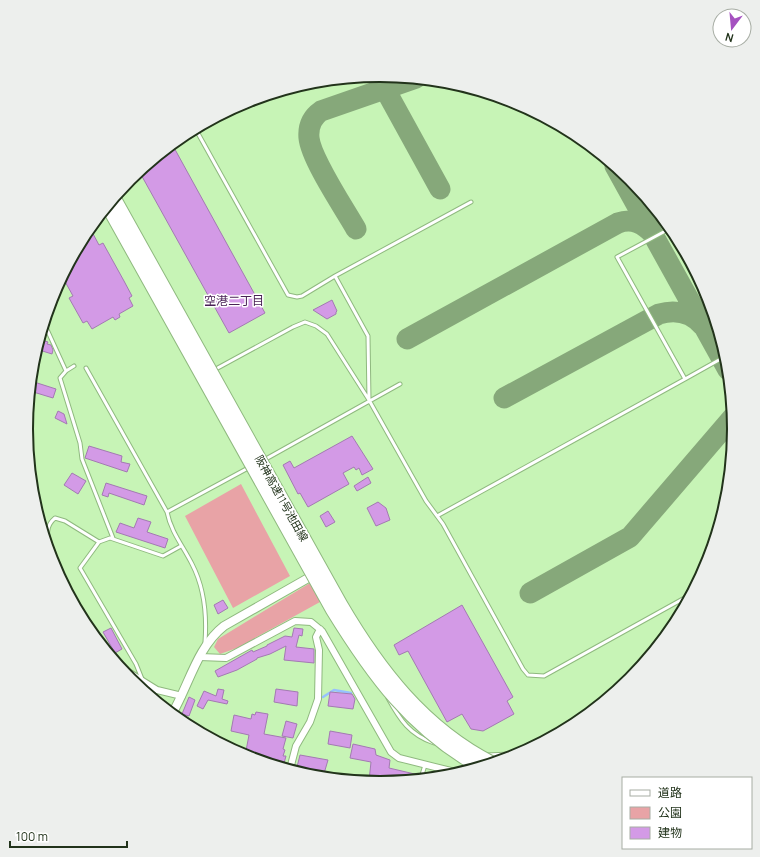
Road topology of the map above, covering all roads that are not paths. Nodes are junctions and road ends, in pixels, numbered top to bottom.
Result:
1 (198, 133) edge
2 (117, 202) edge
3 (471, 202) dead end
4 (113, 207) edge
5 (110, 211) edge
6 (665, 231) edge
7 (335, 276) junction
8 (47, 330) edge
9 (720, 360) edge
10 (74, 366) dead end
11 (86, 368) dead end
12 (66, 371) junction
13 (207, 374) junction
14 (685, 379) junction
15 (400, 384) dead end
16 (369, 400) junction
17 (257, 463) junction
18 (167, 512) junction
19 (437, 516) junction
20 (48, 529) edge
21 (113, 538) junction
22 (99, 542) junction
23 (182, 546) junction
24 (682, 599) edge
25 (344, 621) dead end
26 (320, 629) junction
27 (205, 645) junction
28 (200, 657) junction
29 (142, 681) edge
30 (143, 682) edge
31 (182, 696) junction
32 (175, 708) edge
33 (498, 755) edge
34 (486, 759) edge
35 (473, 763) edge
36 (291, 764) edge
37 (425, 764) junction
38 (446, 769) edge
39 (422, 773) edge

1 - 7 lane
2 - 34 highway, 阪神高速11号池田線, bridge
3 - 7 lane
4 - 13 street
5 - 35 highway, 阪神高速11号池田線, bridge
6 - 14 lane
7 - 16 lane
8 - 12 lane
9 - 14 lane
10 - 12 lane
11 - 18 lane
12 - 21 lane
13 - 16 lane
13 - 17 street
14 - 19 lane
15 - 16 lane
16 - 17 lane
16 - 19 lane
17 - 18 lane
17 - 27 street
18 - 23 lane
19 - 24 lane
20 - 22 lane
21 - 22 lane
21 - 23 lane
22 - 29 lane
23 - 27 lane
25 - 33 lane
26 - 28 street
26 - 36 street
26 - 37 street
27 - 28 street
28 - 31 street
30 - 31 street
31 - 32 street
37 - 38 street
37 - 39 lane

